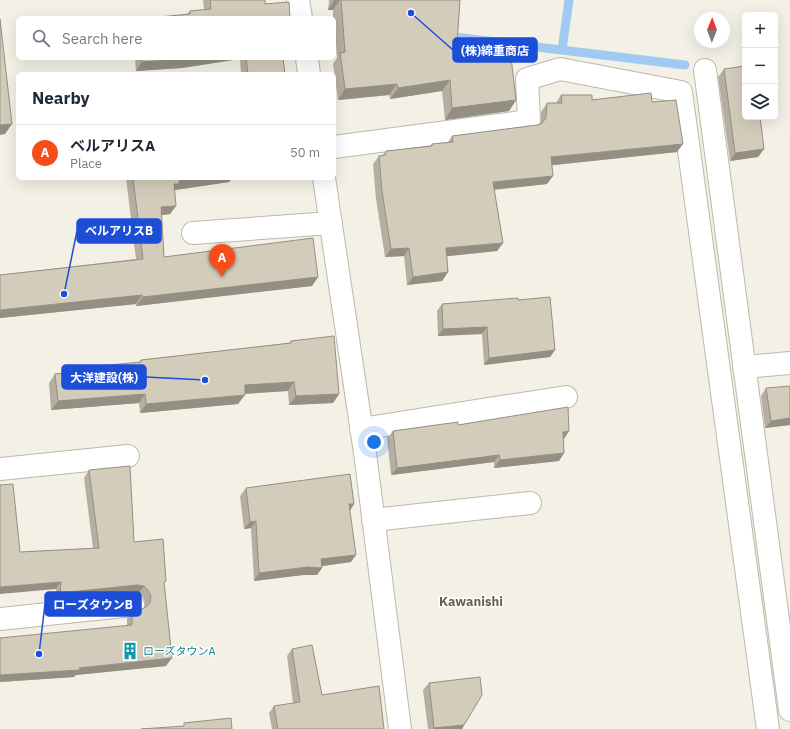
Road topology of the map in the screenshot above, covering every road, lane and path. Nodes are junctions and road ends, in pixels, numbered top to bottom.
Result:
1 (298, 0) edge
2 (301, 16) edge
3 (307, 60) edge
4 (705, 70) dead end
5 (309, 72) edge
6 (336, 147) edge
7 (324, 180) edge
8 (331, 223) junction
9 (193, 233) dead end
10 (790, 363) edge
11 (744, 367) junction
12 (566, 397) dead end
13 (361, 429) junction
14 (128, 456) dead end
15 (0, 469) edge
16 (530, 503) dead end
17 (373, 520) junction
18 (133, 605) dead end
19 (0, 619) edge
20 (790, 710) edge
21 (400, 729) edge
22 (768, 729) edge

1 - 2 street
3 - 5 street
4 - 11 street
6 - 22 street
7 - 8 street
8 - 9 street
8 - 13 street
10 - 11 street
11 - 20 street
12 - 13 street
13 - 17 street
14 - 15 street
16 - 17 street
17 - 21 street
18 - 19 street

